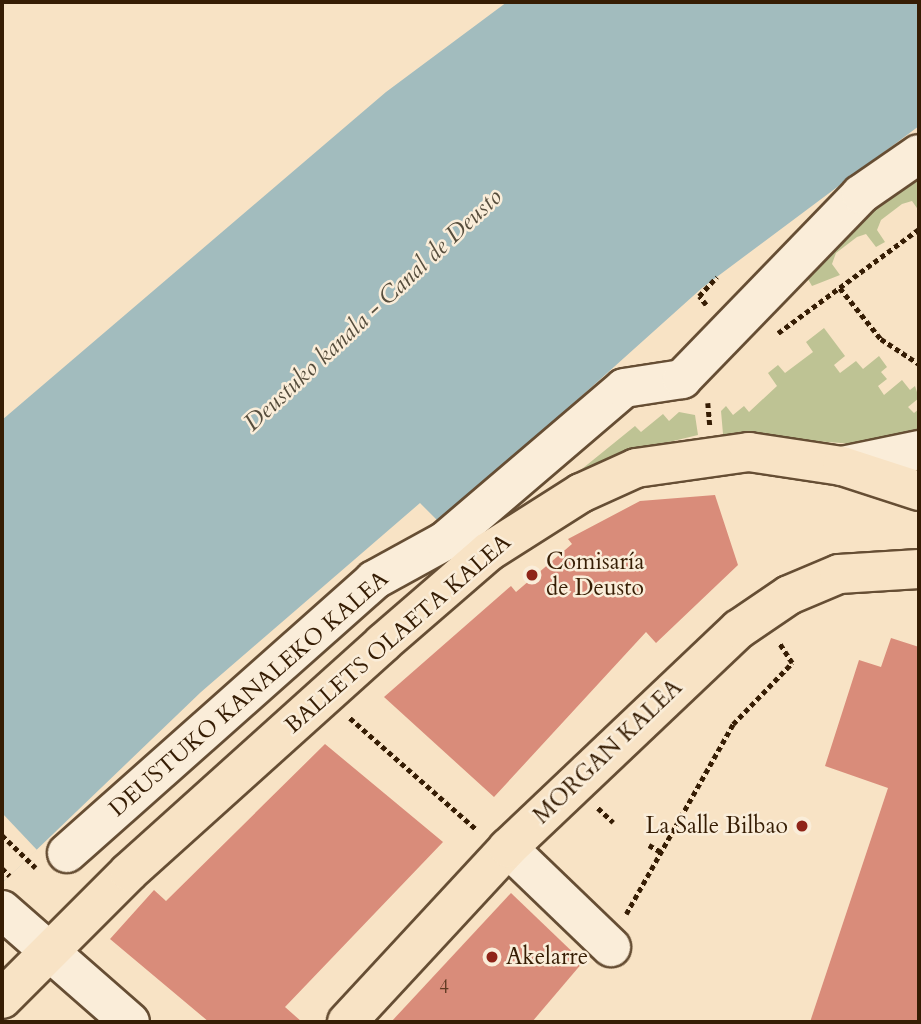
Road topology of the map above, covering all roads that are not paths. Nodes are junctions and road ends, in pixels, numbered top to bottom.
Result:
1 (919, 153) edge
2 (919, 450) edge
3 (842, 466) junction
4 (919, 491) edge
5 (919, 569) edge
6 (496, 842) junction
7 (67, 853) dead end
8 (6, 893) edge
9 (611, 947) road end
10 (45, 954) junction
11 (2, 999) edge
12 (130, 1022) edge
13 (347, 1022) edge

1 - 7 street, DEUSTUKO KANALEKO KALEA
2 - 3 street
3 - 4 main road, BALLETS OLAETA KALEA
3 - 10 main road, BALLETS OLAETA KALEA
5 - 6 main road, MORGAN KALEA
6 - 9 street
6 - 13 main road, MORGAN KALEA
8 - 10 street
10 - 11 main road, BALLETS OLAETA KALEA
10 - 12 street

